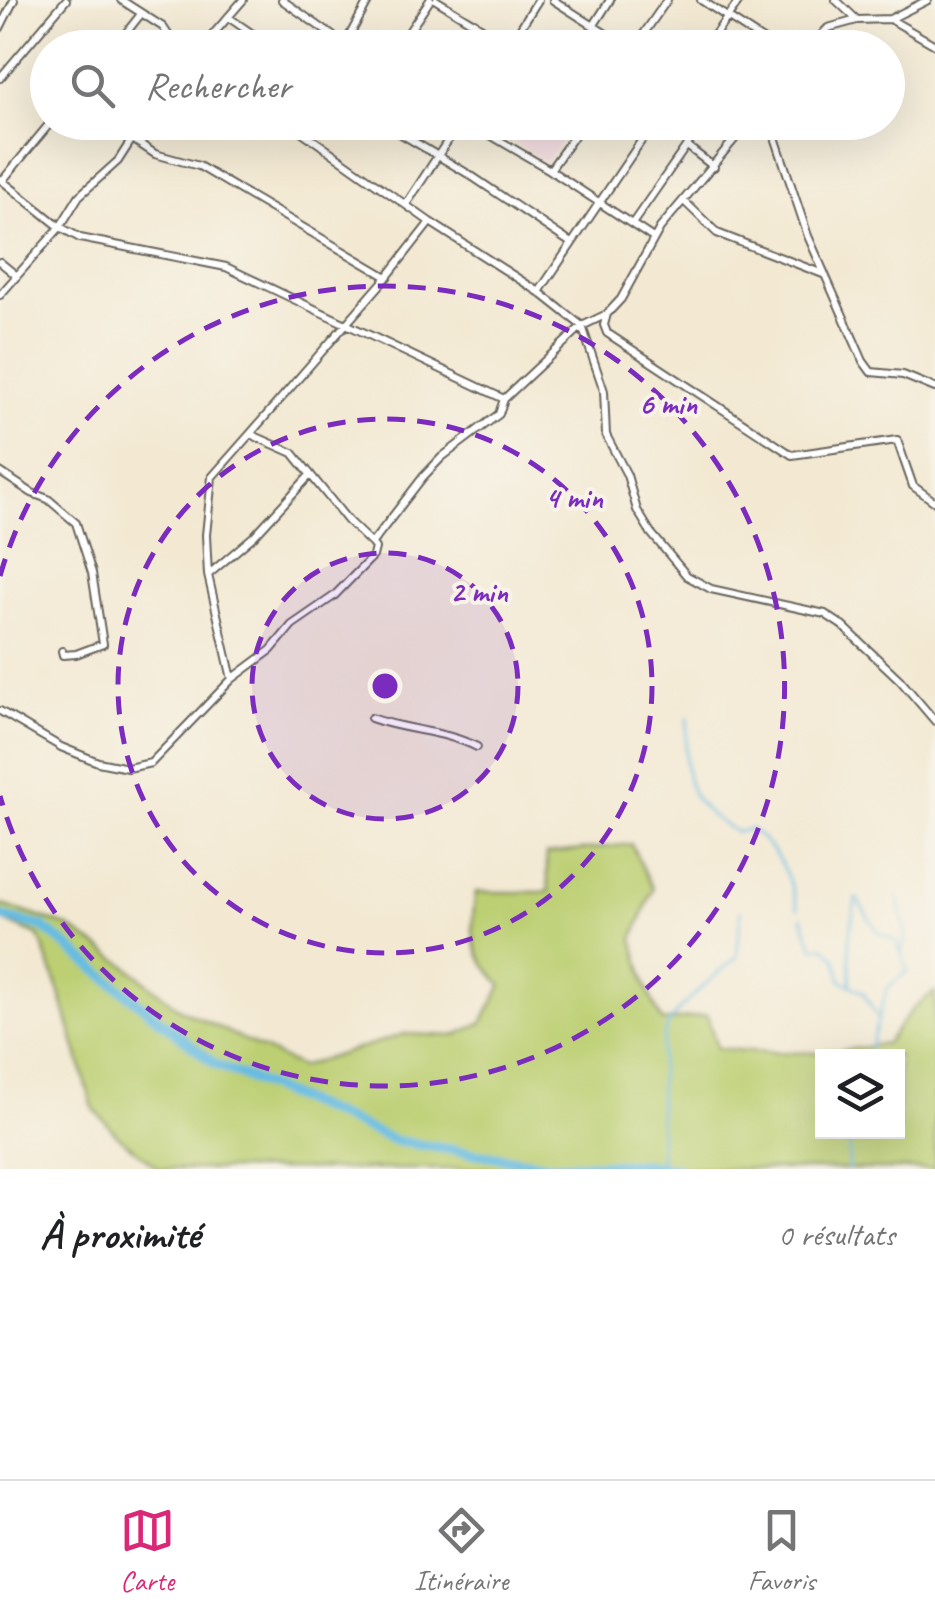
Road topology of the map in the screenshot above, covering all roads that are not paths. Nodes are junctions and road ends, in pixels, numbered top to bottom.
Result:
1 (14, 0) edge
2 (66, 0) edge
3 (121, 0) edge
4 (244, 0) edge
5 (282, 0) edge
6 (369, 0) edge
7 (433, 0) edge
8 (538, 0) edge
9 (554, 0) edge
10 (610, 0) edge
11 (667, 0) edge
12 (701, 0) edge
13 (740, 0) edge
14 (928, 0) edge
15 (838, 2) edge
16 (140, 14) junction
17 (228, 16) junction
18 (726, 17) junction
19 (890, 19) junction
20 (857, 20) junction
21 (474, 22) junction
22 (838, 23) junction
23 (594, 25) junction
24 (0, 28) edge
25 (41, 30) edge
26 (128, 30) edge
27 (165, 30) edge
28 (216, 30) edge
29 (248, 30) edge
30 (324, 30) edge
31 (355, 30) edge
32 (411, 30) edge
33 (469, 30) edge
34 (486, 30) edge
35 (520, 30) edge
36 (602, 30) edge
37 (644, 30) edge
38 (717, 30) edge
39 (746, 30) edge
40 (826, 30) edge
41 (30, 43) edge
42 (934, 45) edge
43 (0, 78) edge
44 (35, 140) edge
45 (131, 140) edge
46 (135, 140) edge
47 (314, 140) edge
48 (412, 140) edge
49 (448, 140) edge
50 (499, 140) edge
51 (571, 140) edge
52 (641, 140) edge
53 (691, 140) edge
54 (735, 140) edge
55 (776, 140) edge
56 (687, 146) junction
57 (438, 155) junction
58 (714, 167) junction
59 (550, 170) junction
60 (1, 180) edge
61 (685, 202) junction
62 (407, 203) junction
63 (596, 204) junction
64 (430, 222) junction
65 (632, 224) junction
66 (60, 227) junction
67 (653, 238) junction
68 (571, 242) junction
69 (0, 262) edge
70 (824, 274) junction
71 (17, 276) junction
72 (386, 278) junction
73 (539, 292) junction
74 (0, 295) edge
75 (607, 314) junction
76 (347, 322) junction
77 (585, 325) junction
78 (607, 333) junction
79 (935, 388) edge
80 (504, 399) junction
81 (250, 434) junction
82 (0, 472) edge
83 (310, 475) junction
84 (935, 502) edge
85 (372, 544) junction
86 (208, 575) junction
87 (62, 651) dead end
88 (232, 679) junction
89 (0, 711) edge
90 (371, 718) dead end
91 (935, 722) edge
92 (477, 747) dead end

1 - 24 street
2 - 25 street
3 - 16 street
4 - 17 street
5 - 30 street
6 - 31 street
7 - 21 street
7 - 32 street
8 - 35 street
9 - 23 street
10 - 23 street
11 - 37 street
12 - 18 street
13 - 18 street
14 - 19 street
15 - 20 street
15 - 22 street
16 - 26 street
16 - 27 street
17 - 28 street
17 - 29 street
18 - 38 street
18 - 39 street
19 - 20 street
19 - 42 street
20 - 22 street
21 - 33 street
21 - 34 street
22 - 40 street
23 - 36 street
41 - 43 street
44 - 60 street
45 - 66 street
46 - 72 street
47 - 62 street
48 - 57 street
49 - 57 street
50 - 59 street
51 - 59 street
52 - 63 street
53 - 56 street
54 - 58 street
55 - 70 street
56 - 58 street
56 - 65 street
57 - 62 street
57 - 68 street
58 - 61 street
59 - 63 street
60 - 66 street
61 - 67 street
61 - 70 street
62 - 64 street
63 - 65 street
63 - 68 street
64 - 72 street
64 - 73 street
65 - 67 street
66 - 71 street
66 - 76 street
67 - 75 street
68 - 73 street
69 - 71 street
70 - 79 street
71 - 74 street
72 - 76 street
73 - 77 street
75 - 77 street
75 - 78 street
76 - 80 street
76 - 81 street
77 - 78 street
77 - 80 street
77 - 91 street
78 - 84 street
80 - 85 street
81 - 83 street
81 - 86 street
82 - 87 street
83 - 85 street
83 - 86 street
85 - 88 street
86 - 88 street
88 - 89 street
90 - 92 street

